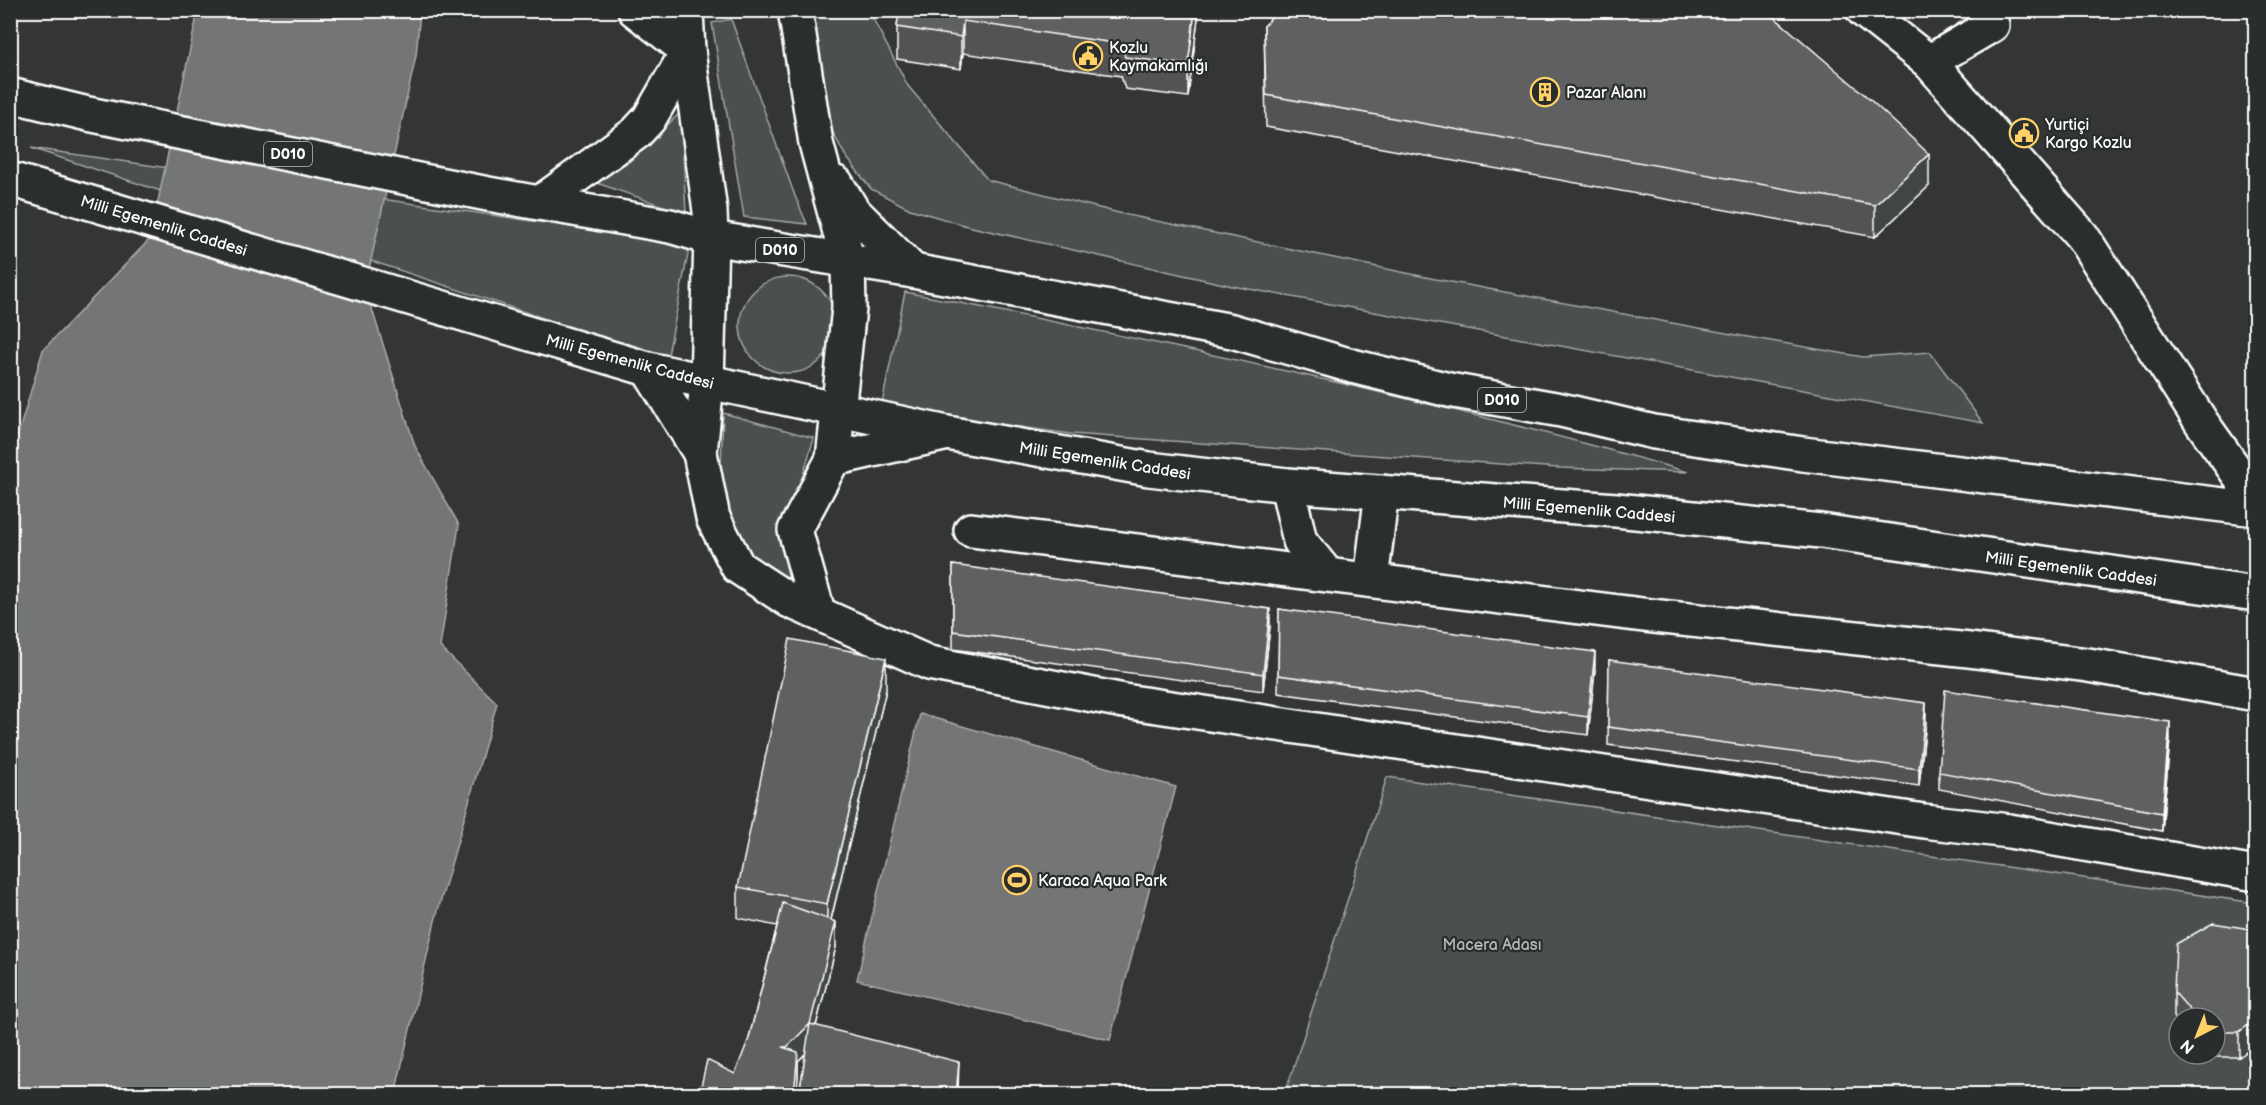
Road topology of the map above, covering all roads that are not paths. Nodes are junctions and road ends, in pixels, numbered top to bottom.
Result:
1 (635, 10) edge
2 (686, 10) edge
3 (795, 10) edge
4 (1863, 10) edge
5 (1986, 10) edge
6 (688, 51) junction
7 (1929, 62) junction
8 (10, 95) edge
9 (816, 143) junction
10 (10, 179) edge
11 (541, 202) junction
12 (711, 238) junction
13 (848, 262) junction
14 (913, 271) junction
15 (648, 369) junction
16 (707, 382) junction
17 (840, 410) junction
18 (947, 433) junction
19 (700, 453) junction
20 (833, 459) junction
21 (1287, 485) junction
22 (1382, 492) junction
23 (2256, 499) edge
24 (2256, 509) edge
25 (971, 530) dead end
26 (1327, 574) junction
27 (1371, 580) junction
28 (2242, 592) edge
29 (818, 612) junction
30 (2256, 694) edge
31 (2256, 874) edge

1 - 6 main road
2 - 6 main road
3 - 9 main road
4 - 7 main road
5 - 7 main road
6 - 11 main road
6 - 12 main road
7 - 23 main road
8 - 11 main road, D010
9 - 13 main road
9 - 14 main road
10 - 15 main road, Milli Egemenlik Caddesi
11 - 12 main road, D010
12 - 13 main road, D010
12 - 16 main road
13 - 14 main road, D010
13 - 17 main road
14 - 24 main road, D010
15 - 16 main road, Milli Egemenlik Caddesi
15 - 19 main road
16 - 17 main road, Milli Egemenlik Caddesi
16 - 19 main road
17 - 18 main road, Milli Egemenlik Caddesi
17 - 20 main road
18 - 20 main road
18 - 21 main road, Milli Egemenlik Caddesi
19 - 29 main road
20 - 29 main road
21 - 22 main road, Milli Egemenlik Caddesi
21 - 26 main road
22 - 27 main road
22 - 28 main road, Milli Egemenlik Caddesi
25 - 26 main road
26 - 27 main road
27 - 30 main road
29 - 31 main road

